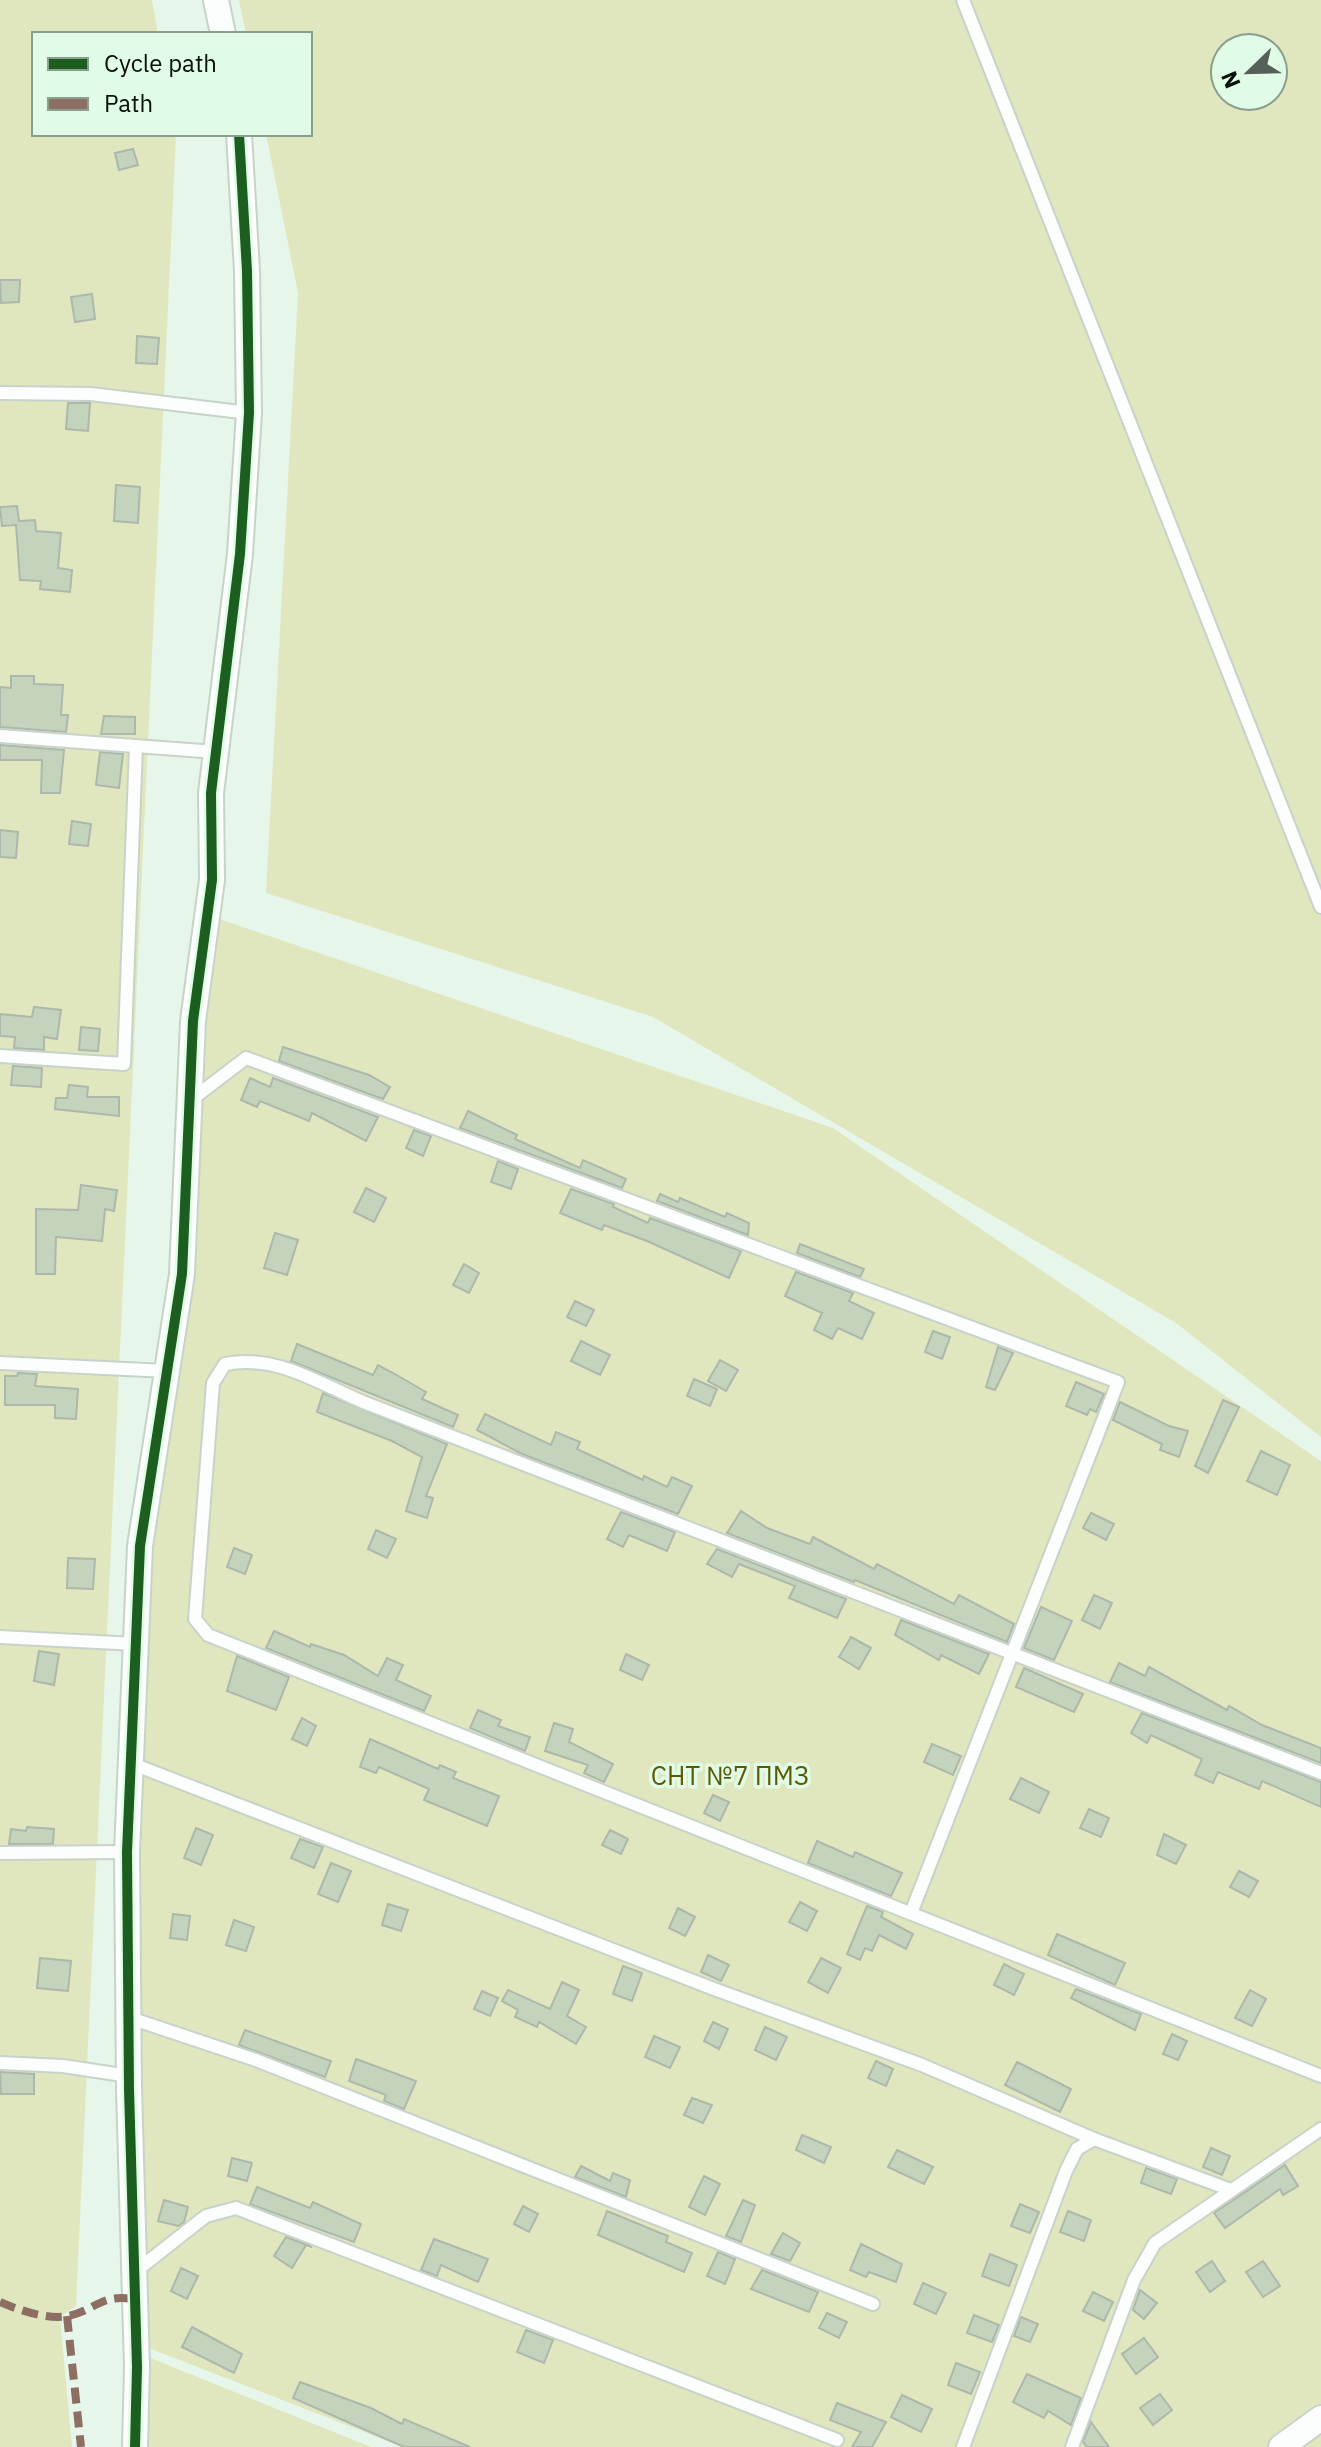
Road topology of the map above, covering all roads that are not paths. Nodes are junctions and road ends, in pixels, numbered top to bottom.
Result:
1 (216, 0) edge
2 (963, 0) edge
3 (223, 32) edge
4 (239, 136) edge
5 (0, 393) edge
6 (249, 413) junction
7 (0, 736) edge
8 (136, 746) junction
9 (216, 752) junction
10 (1321, 907) edge
11 (0, 1056) edge
12 (189, 1101) junction
13 (0, 1363) edge
14 (167, 1371) junction
15 (0, 1637) edge
16 (136, 1644) junction
17 (1012, 1653) junction
18 (138, 1766) dead end
19 (1321, 1773) edge
20 (127, 1852) junction
21 (0, 1853) edge
22 (911, 1913) junction
23 (127, 2017) junction
24 (0, 2063) edge
25 (129, 2076) junction
26 (1321, 2076) edge
27 (1321, 2129) edge
28 (1094, 2139) junction
29 (1231, 2190) junction
30 (134, 2274) junction
31 (873, 2304) dead end
32 (1321, 2418) edge
33 (837, 2440) dead end
34 (135, 2447) edge
35 (963, 2447) edge
36 (1072, 2447) edge
37 (1281, 2447) edge

1 - 3 street
2 - 10 lane
4 - 6 street
5 - 6 lane
6 - 9 street
7 - 8 lane
8 - 9 lane
8 - 11 lane
9 - 12 street
12 - 14 street
12 - 17 lane
13 - 14 lane
14 - 16 street
15 - 16 lane
16 - 20 street
17 - 19 lane
17 - 22 lane
17 - 22 lane
18 - 28 lane
20 - 21 lane
20 - 23 street
22 - 26 lane
23 - 25 street
23 - 31 lane
24 - 25 lane
25 - 30 street
27 - 29 lane
28 - 29 lane
28 - 35 lane
29 - 36 lane
30 - 33 lane
30 - 34 street
32 - 37 street

